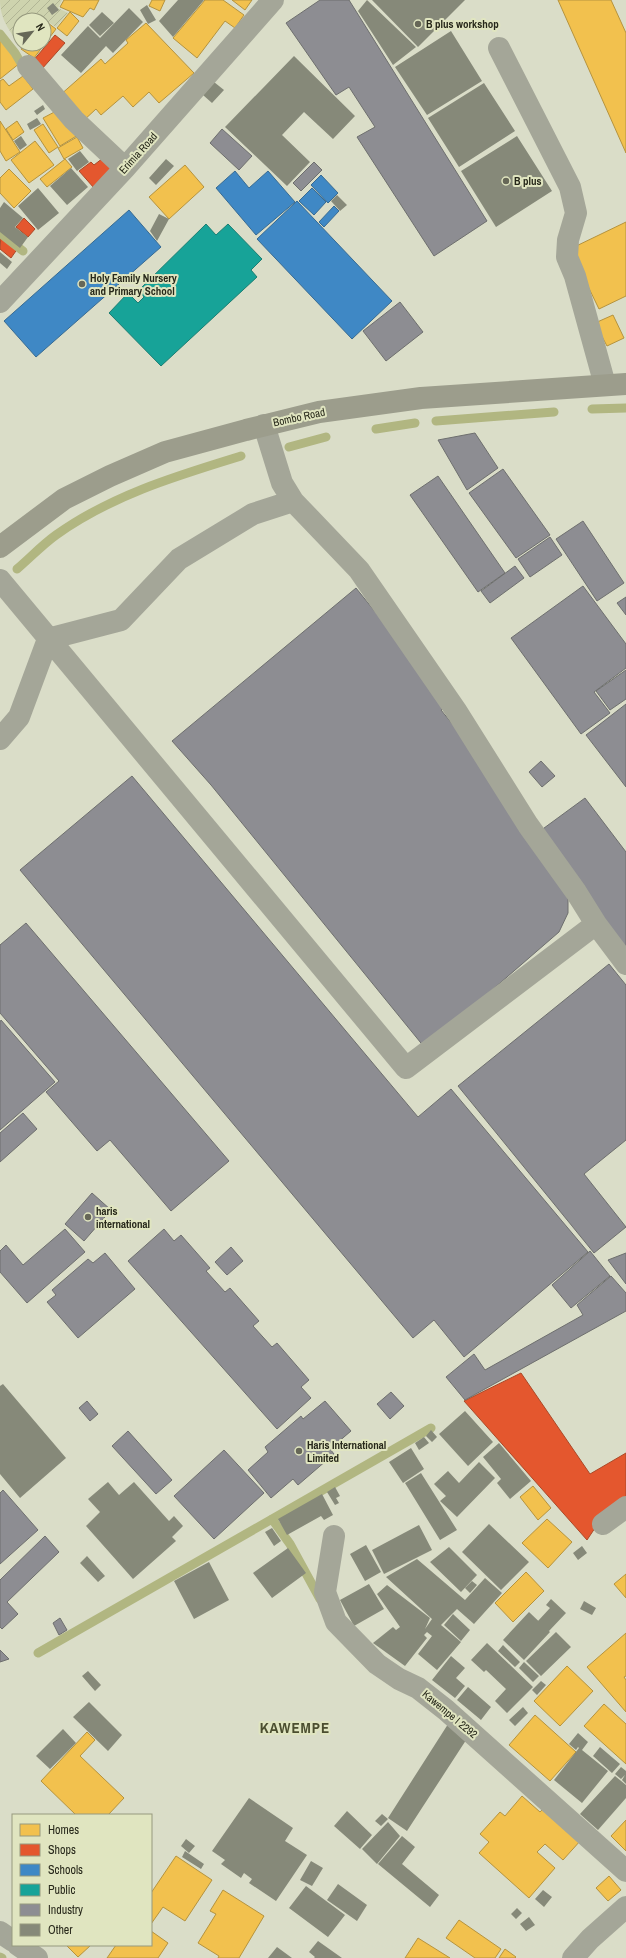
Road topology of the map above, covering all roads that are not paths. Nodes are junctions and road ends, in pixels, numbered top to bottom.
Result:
1 (273, 0) edge
2 (499, 48) dead end
3 (28, 66) dead end
4 (125, 168) junction
5 (0, 302) edge
6 (615, 385) edge
7 (264, 425) junction
8 (293, 501) junction
9 (0, 547) edge
10 (0, 580) edge
11 (48, 638) junction
12 (0, 739) edge
13 (596, 924) junction
14 (626, 964) edge
15 (626, 1506) edge
16 (603, 1524) dead end
17 (334, 1536) dead end
18 (626, 1871) edge
19 (626, 1907) edge
20 (0, 1932) edge
21 (12, 1941) edge
22 (19, 1946) edge
23 (36, 1958) edge
24 (573, 1958) edge

1 - 4 street, Erimia Road
2 - 6 street
3 - 4 street
4 - 5 street, Erimia Road
6 - 7 main road, Bombo Road
7 - 8 street
7 - 9 main road, Bombo Road
8 - 11 street
8 - 13 street
10 - 11 street
11 - 12 street
11 - 13 street
13 - 14 street
15 - 16 street
17 - 18 street, Kawempe I 2292
19 - 24 street
20 - 21 street
22 - 23 street

